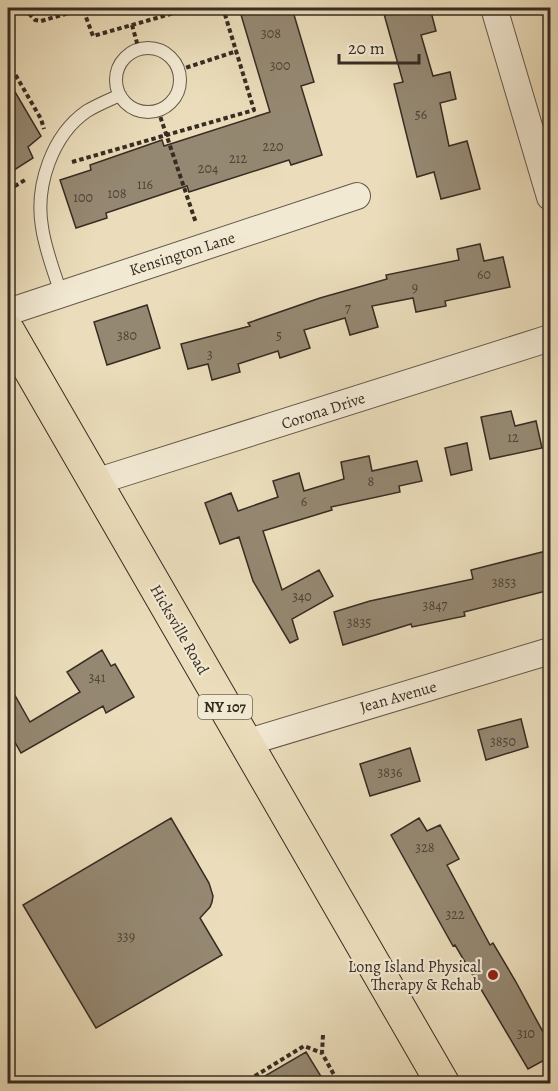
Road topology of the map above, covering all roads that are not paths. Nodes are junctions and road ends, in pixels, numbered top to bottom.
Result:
1 (494, 8) edge
2 (120, 95) junction
3 (357, 196) dead end
4 (550, 197) edge
5 (61, 293) junction
6 (8, 312) edge
7 (8, 331) edge
8 (550, 338) edge
9 (95, 482) junction
10 (550, 651) edge
11 (245, 742) junction
12 (443, 1083) edge

1 - 4 street
2 - 2 lane
2 - 5 lane
3 - 5 street, Kensington Lane
5 - 6 street, Kensington Lane
7 - 9 main road, Hicksville Road / NY 107
8 - 9 street, Corona Drive
9 - 11 main road, Hicksville Road / NY 107
10 - 11 street, Jean Avenue
11 - 12 main road, Hicksville Road / NY 107

